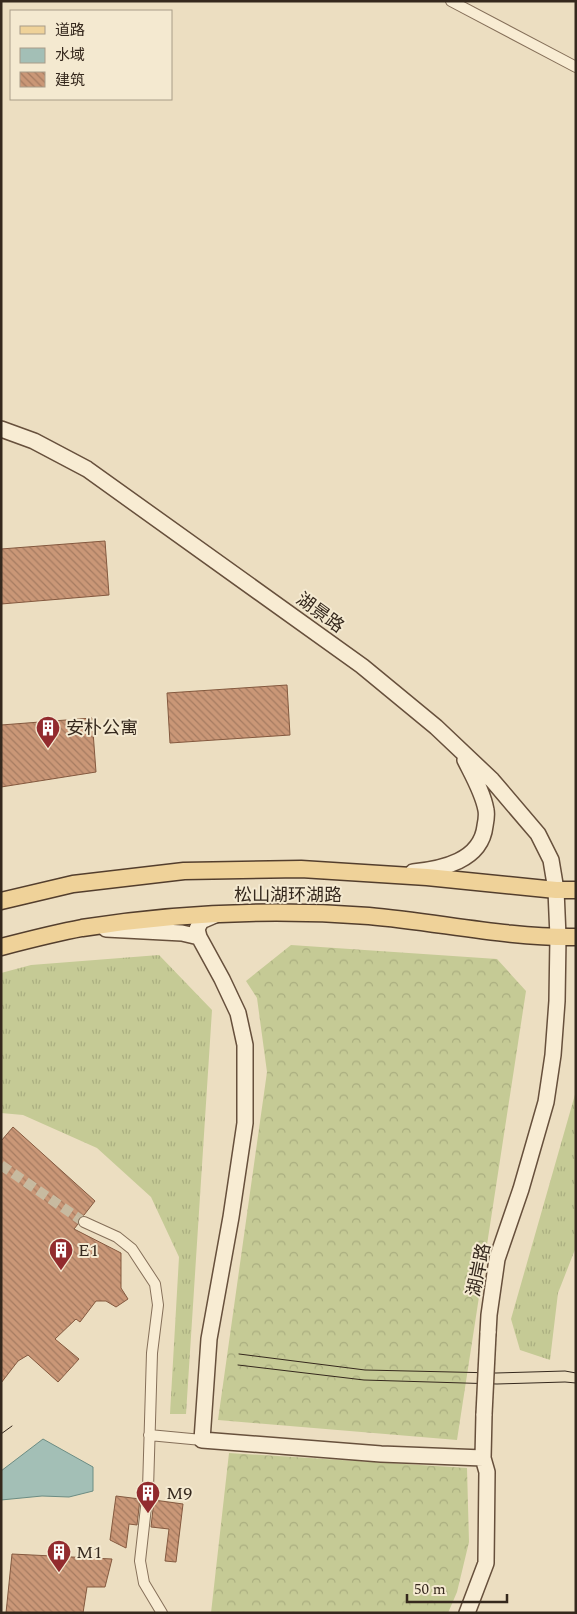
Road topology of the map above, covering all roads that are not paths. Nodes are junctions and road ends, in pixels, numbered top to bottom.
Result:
1 (451, 1) edge
2 (576, 67) edge
3 (1, 429) edge
4 (459, 750) junction
5 (388, 874) junction
6 (556, 890) junction
7 (576, 890) edge
8 (1, 900) edge
9 (215, 915) junction
10 (82, 928) junction
11 (576, 936) edge
12 (558, 937) junction
13 (202, 942) junction
14 (1, 946) edge
15 (84, 1222) tunnel mouth
16 (149, 1435) junction
17 (202, 1440) junction
18 (483, 1458) junction
19 (162, 1613) edge
20 (466, 1613) edge

1 - 2 street
3 - 4 street, 湖景路
4 - 5 street
4 - 6 street, 湖景路
5 - 6 main road, 松山湖环湖路
5 - 8 main road, 松山湖环湖路
6 - 7 main road, 松山湖环湖路
6 - 12 street, 湖岸路
9 - 10 main road, 松山湖环湖路
9 - 12 main road, 松山湖环湖路
9 - 13 street
10 - 13 street
10 - 14 main road, 松山湖环湖路
11 - 12 main road, 松山湖环湖路
12 - 18 street, 湖岸路, bridge
13 - 17 street
15 - 16 street
16 - 17 street
16 - 19 street
17 - 18 street
18 - 20 street, 湖岸路

